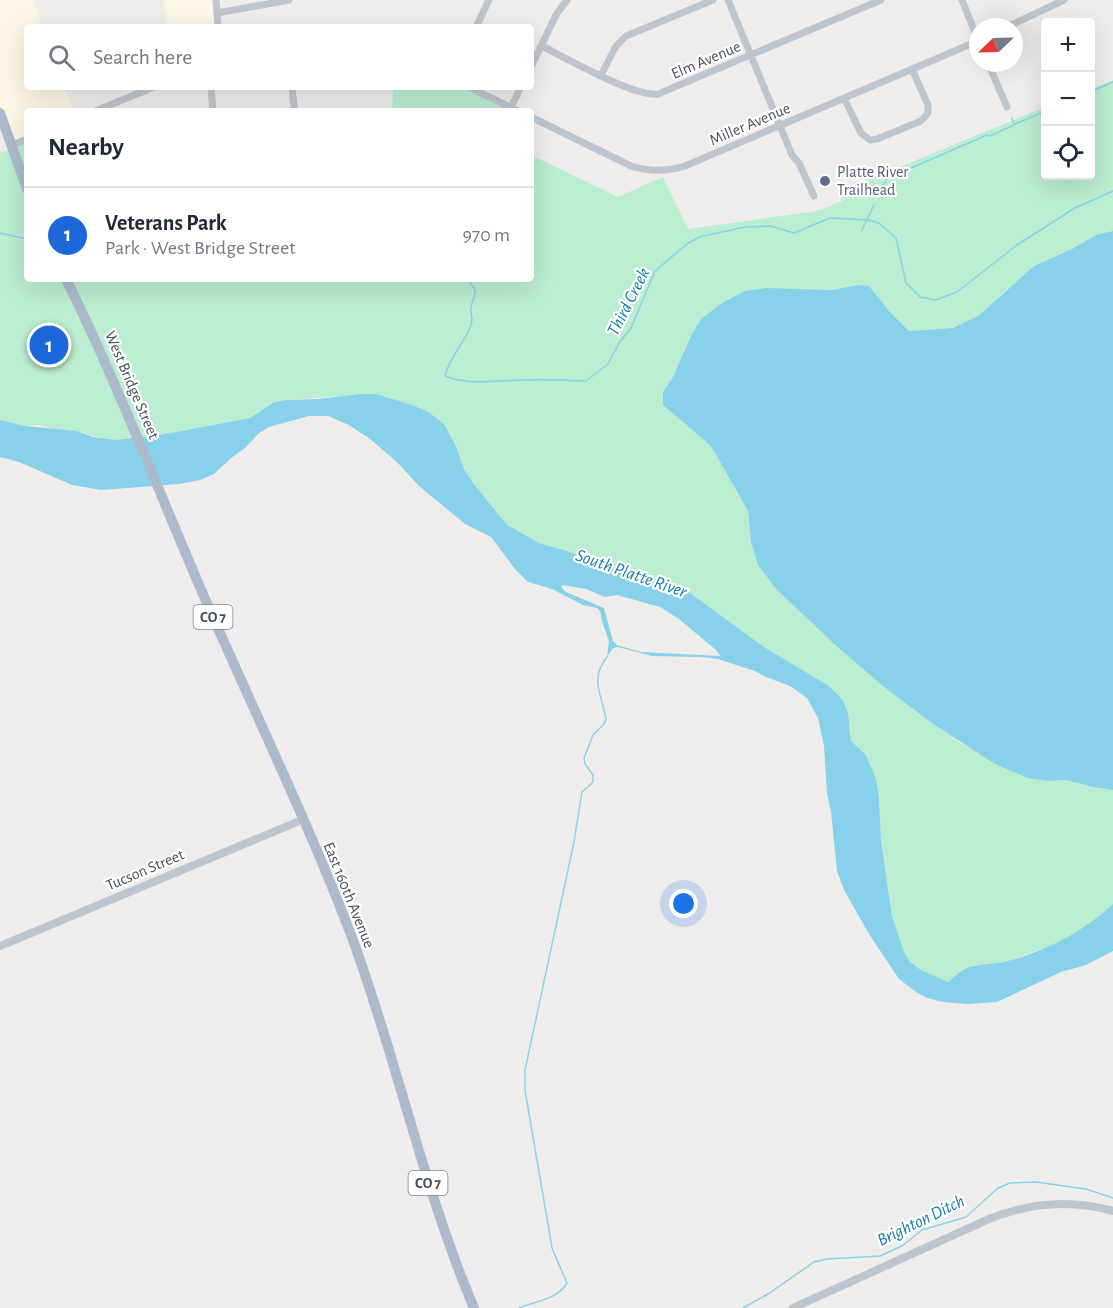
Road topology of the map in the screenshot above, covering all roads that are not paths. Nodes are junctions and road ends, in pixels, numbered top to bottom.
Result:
1 (216, 0) edge
2 (289, 0) edge
3 (489, 0) edge
4 (567, 0) edge
5 (713, 0) edge
6 (728, 0) edge
7 (881, 0) edge
8 (962, 0) edge
9 (1064, 0) edge
10 (217, 13) junction
11 (969, 18) edge
12 (1023, 19) edge
13 (218, 24) edge
14 (477, 24) edge
15 (969, 44) edge
16 (542, 46) junction
17 (750, 56) junction
18 (534, 61) edge
19 (912, 69) junction
20 (992, 72) edge
21 (602, 75) junction
22 (146, 90) edge
23 (211, 90) edge
24 (292, 90) edge
25 (475, 90) edge
26 (520, 90) edge
27 (844, 98) junction
28 (294, 107) dead end
29 (1007, 107) dead end
30 (102, 108) edge
31 (213, 108) edge
32 (513, 108) edge
33 (515, 108) edge
34 (0, 113) edge
35 (534, 118) edge
36 (780, 126) junction
37 (24, 140) edge
38 (10, 146) junction
39 (24, 181) edge
40 (814, 196) dead end
41 (67, 282) edge
42 (166, 505) joint
43 (302, 820) junction
44 (0, 946) edge
45 (1113, 1211) edge
46 (473, 1306) edge
47 (793, 1308) edge

1 - 10 street
2 - 10 street
3 - 14 street
4 - 16 street
5 - 21 street
6 - 17 street
7 - 17 street, Elm Avenue
8 - 11 street
9 - 12 street
10 - 13 street
15 - 19 street, Miller Avenue
16 - 18 street
16 - 21 street, Elm Avenue
17 - 21 street, Elm Avenue
17 - 36 street
19 - 27 street, Miller Avenue
19 - 27 street
20 - 29 street
22 - 30 street
23 - 31 street
24 - 28 street
25 - 32 street
26 - 33 street
27 - 36 street, Miller Avenue
34 - 38 main road
35 - 36 street, Miller Avenue
36 - 40 street
37 - 38 street
38 - 39 main road
41 - 42 main road, West Bridge Street / CO 7
42 - 43 main road, East 160th Avenue / CO 7
43 - 44 street, Tucson Street
43 - 46 main road, East 160th Avenue / CO 7
45 - 47 street

